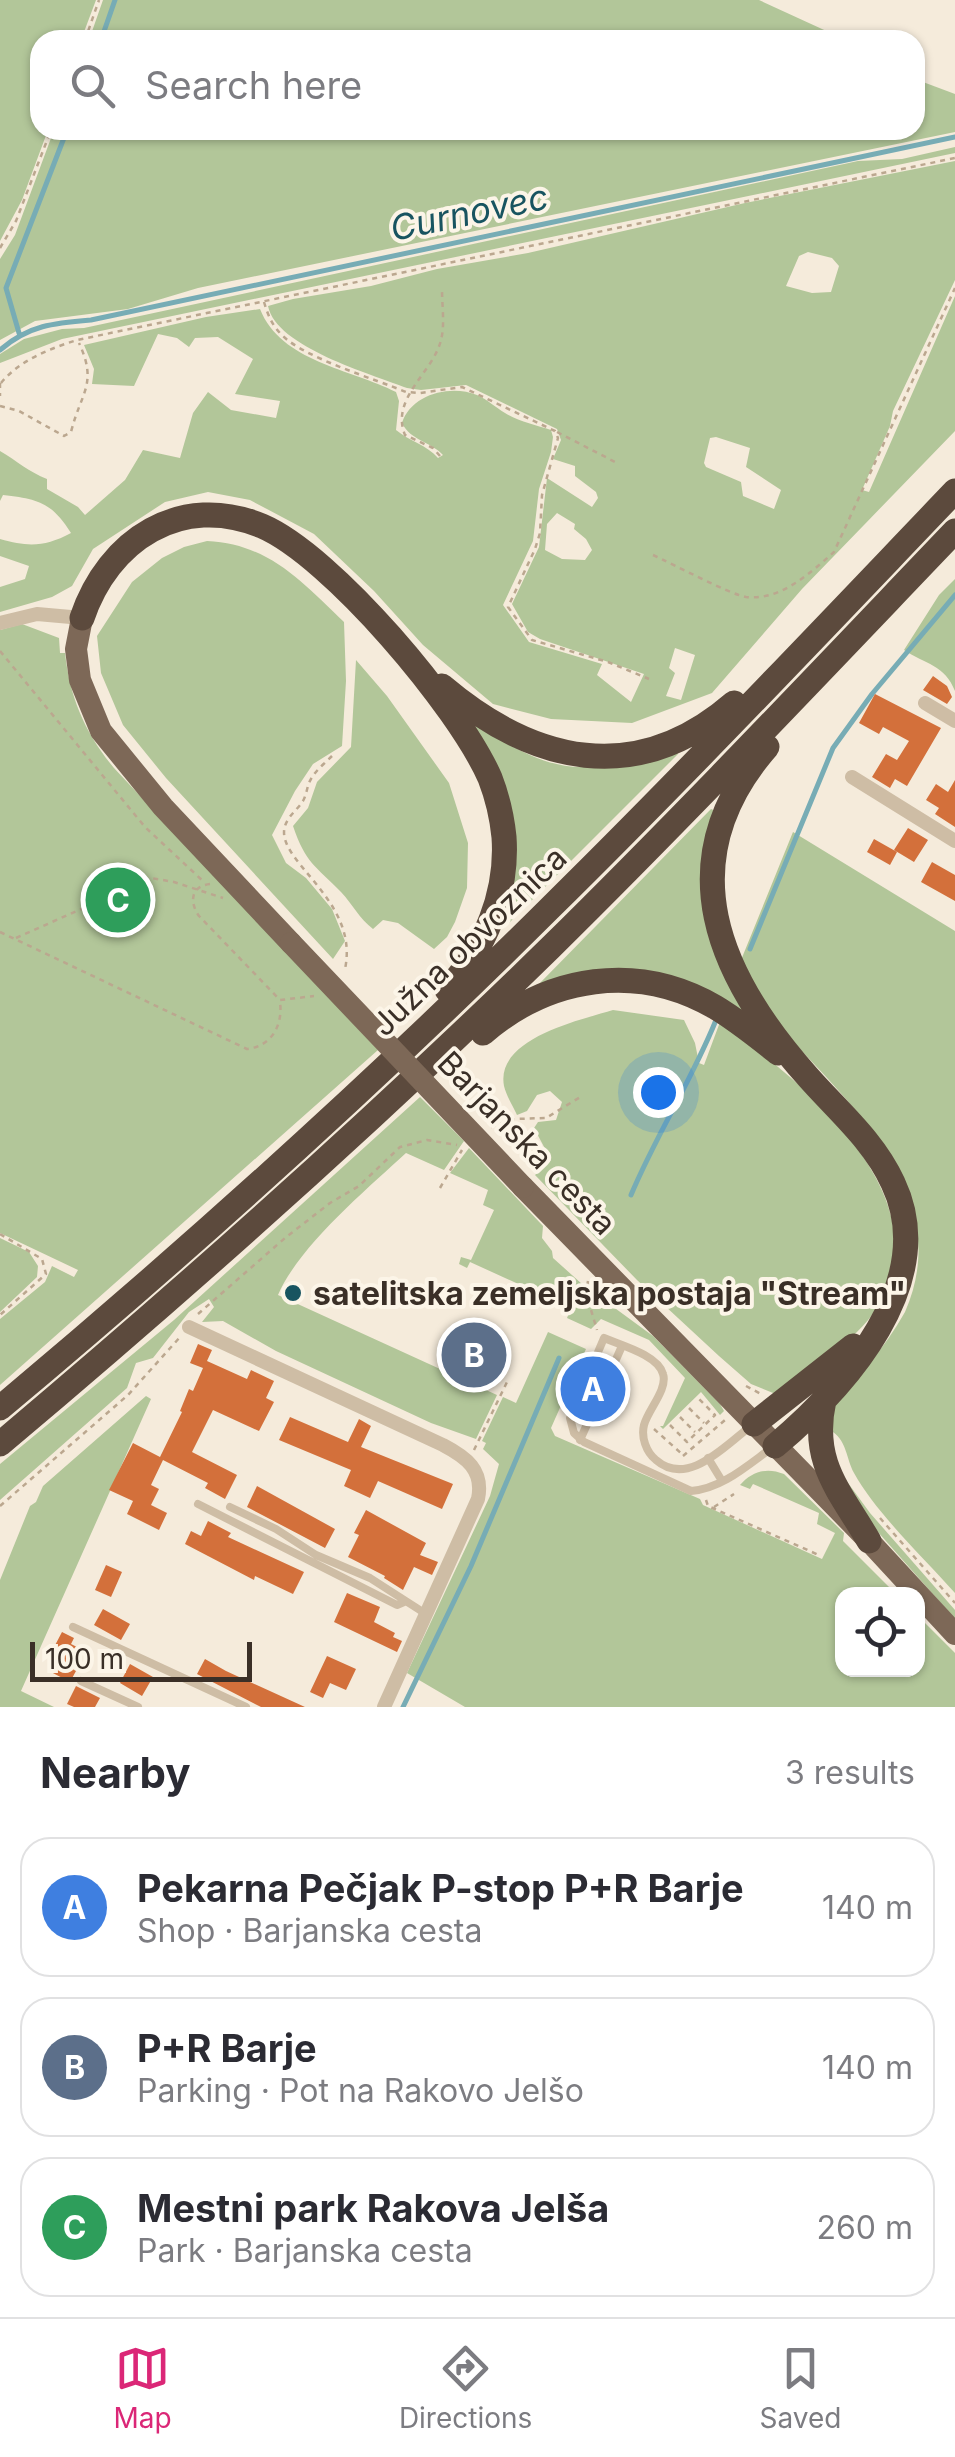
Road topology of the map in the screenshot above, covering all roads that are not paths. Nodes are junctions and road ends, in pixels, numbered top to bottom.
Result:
1 (955, 491) edge
2 (955, 531) edge
3 (82, 618) junction
4 (0, 623) edge
5 (812, 641) junction
6 (409, 658) junction
7 (829, 663) junction
8 (925, 703) dead end
9 (955, 720) edge
10 (852, 777) dead end
11 (955, 842) edge
12 (378, 1074) junction
13 (806, 1075) junction
14 (408, 1083) junction
15 (880, 1323) junction
16 (189, 1328) road end
17 (622, 1346) junction
18 (824, 1398) junction
19 (0, 1408) edge
20 (754, 1424) junction
21 (580, 1440) junction
22 (0, 1444) edge
23 (774, 1446) junction
24 (708, 1458) junction
25 (722, 1481) junction
26 (198, 1504) dead end
27 (230, 1508) dead end
28 (869, 1542) junction
29 (314, 1558) junction
30 (426, 1614) junction
31 (73, 1627) dead end
32 (955, 1634) edge
33 (81, 1681) dead end
34 (138, 1707) edge
35 (246, 1707) edge
36 (384, 1707) edge

1 - 5 highway, Južna obvoznica
2 - 7 highway, Južna obvoznica
3 - 4 street
3 - 6 highway
3 - 20 main road, Barjanska cesta, bridge
5 - 6 highway
5 - 12 highway, Južna obvoznica
6 - 12 highway
7 - 13 highway
7 - 14 highway, Južna obvoznica
8 - 9 street
10 - 11 street
12 - 19 highway, Južna obvoznica
13 - 14 highway
13 - 15 highway
14 - 22 highway, Južna obvoznica
15 - 18 highway
15 - 20 highway
16 - 30 street
17 - 21 lane
17 - 21 lane
17 - 24 lane
18 - 23 highway
18 - 28 highway
20 - 23 main road, Barjanska cesta
20 - 24 lane
21 - 25 lane
23 - 25 lane
23 - 28 main road, Barjanska cesta
24 - 25 lane
26 - 29 lane
27 - 29 lane
28 - 32 main road, Barjanska cesta
29 - 30 lane
30 - 36 street
31 - 35 lane
33 - 34 lane

